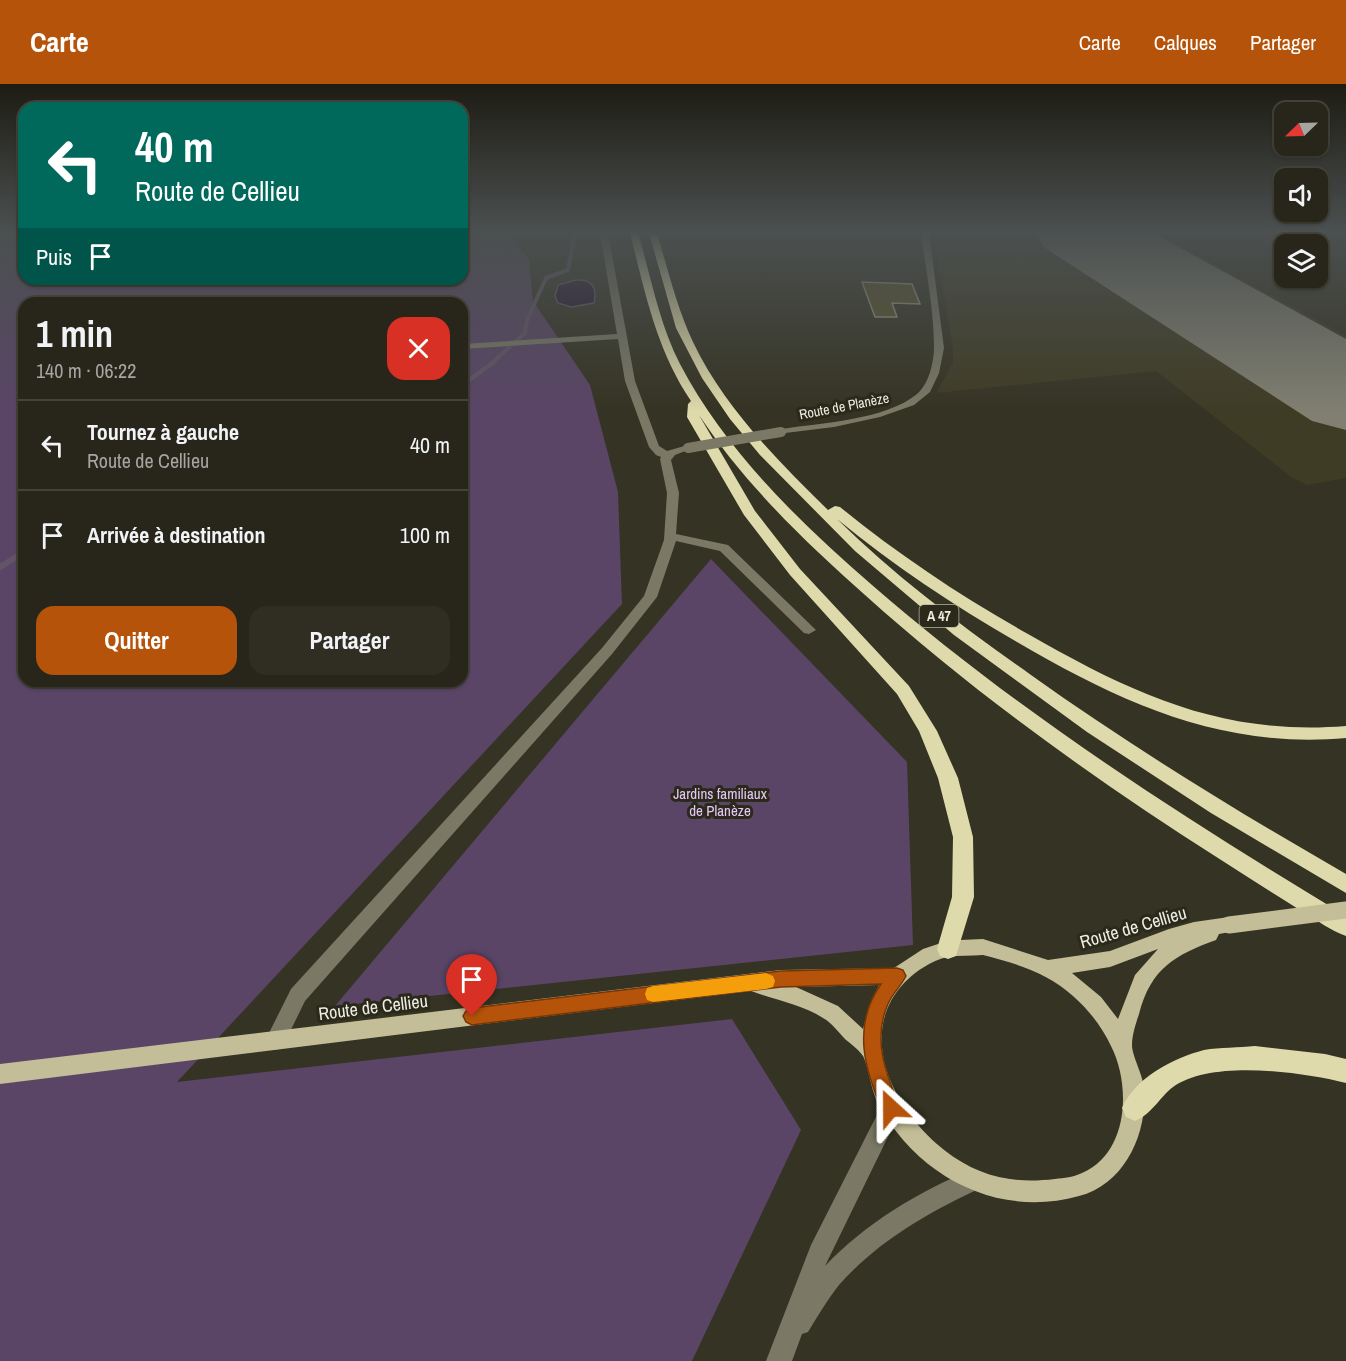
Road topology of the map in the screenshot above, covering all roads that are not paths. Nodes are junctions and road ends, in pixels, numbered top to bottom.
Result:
1 (614, 293) edge
2 (649, 293) edge
3 (670, 293) edge
4 (932, 293) edge
5 (621, 336) junction
6 (468, 347) edge
7 (695, 399) junction
8 (668, 455) junction
9 (783, 473) junction
10 (670, 536) junction
11 (809, 630) dead end
12 (1346, 732) edge
13 (1346, 884) edge
14 (1346, 910) edge
15 (1229, 925) junction
16 (1346, 927) edge
17 (948, 949) junction
18 (1048, 968) junction
19 (897, 976) junction
20 (751, 983) junction
21 (275, 1041) junction
22 (1122, 1045) junction
23 (872, 1051) junction
24 (1346, 1071) edge
25 (0, 1074) edge
26 (891, 1108) junction
27 (1135, 1108) junction
28 (973, 1180) junction
29 (791, 1335) junction
30 (779, 1361) edge

1 - 5 street
2 - 7 highway, A 47
3 - 9 highway, A 47
4 - 8 street, Route de Planèze, bridge
5 - 6 street
5 - 8 street
7 - 16 highway, A 47
7 - 17 highway
8 - 10 street
9 - 12 highway
9 - 13 highway, A 47
10 - 11 street
10 - 21 street
14 - 15 main road, Route de Cellieu, bridge
15 - 18 main road, Route de Cellieu
15 - 22 main road, Route de Cellieu
17 - 18 main road
17 - 19 main road
18 - 22 main road
19 - 20 main road, Route de Cellieu
19 - 23 main road
20 - 21 main road, Route de Cellieu
20 - 23 main road, Route de Cellieu
21 - 25 main road, Route de Cellieu
22 - 27 main road
23 - 26 main road
24 - 27 highway
26 - 28 main road
26 - 29 street
27 - 28 main road
28 - 29 street
29 - 30 street

